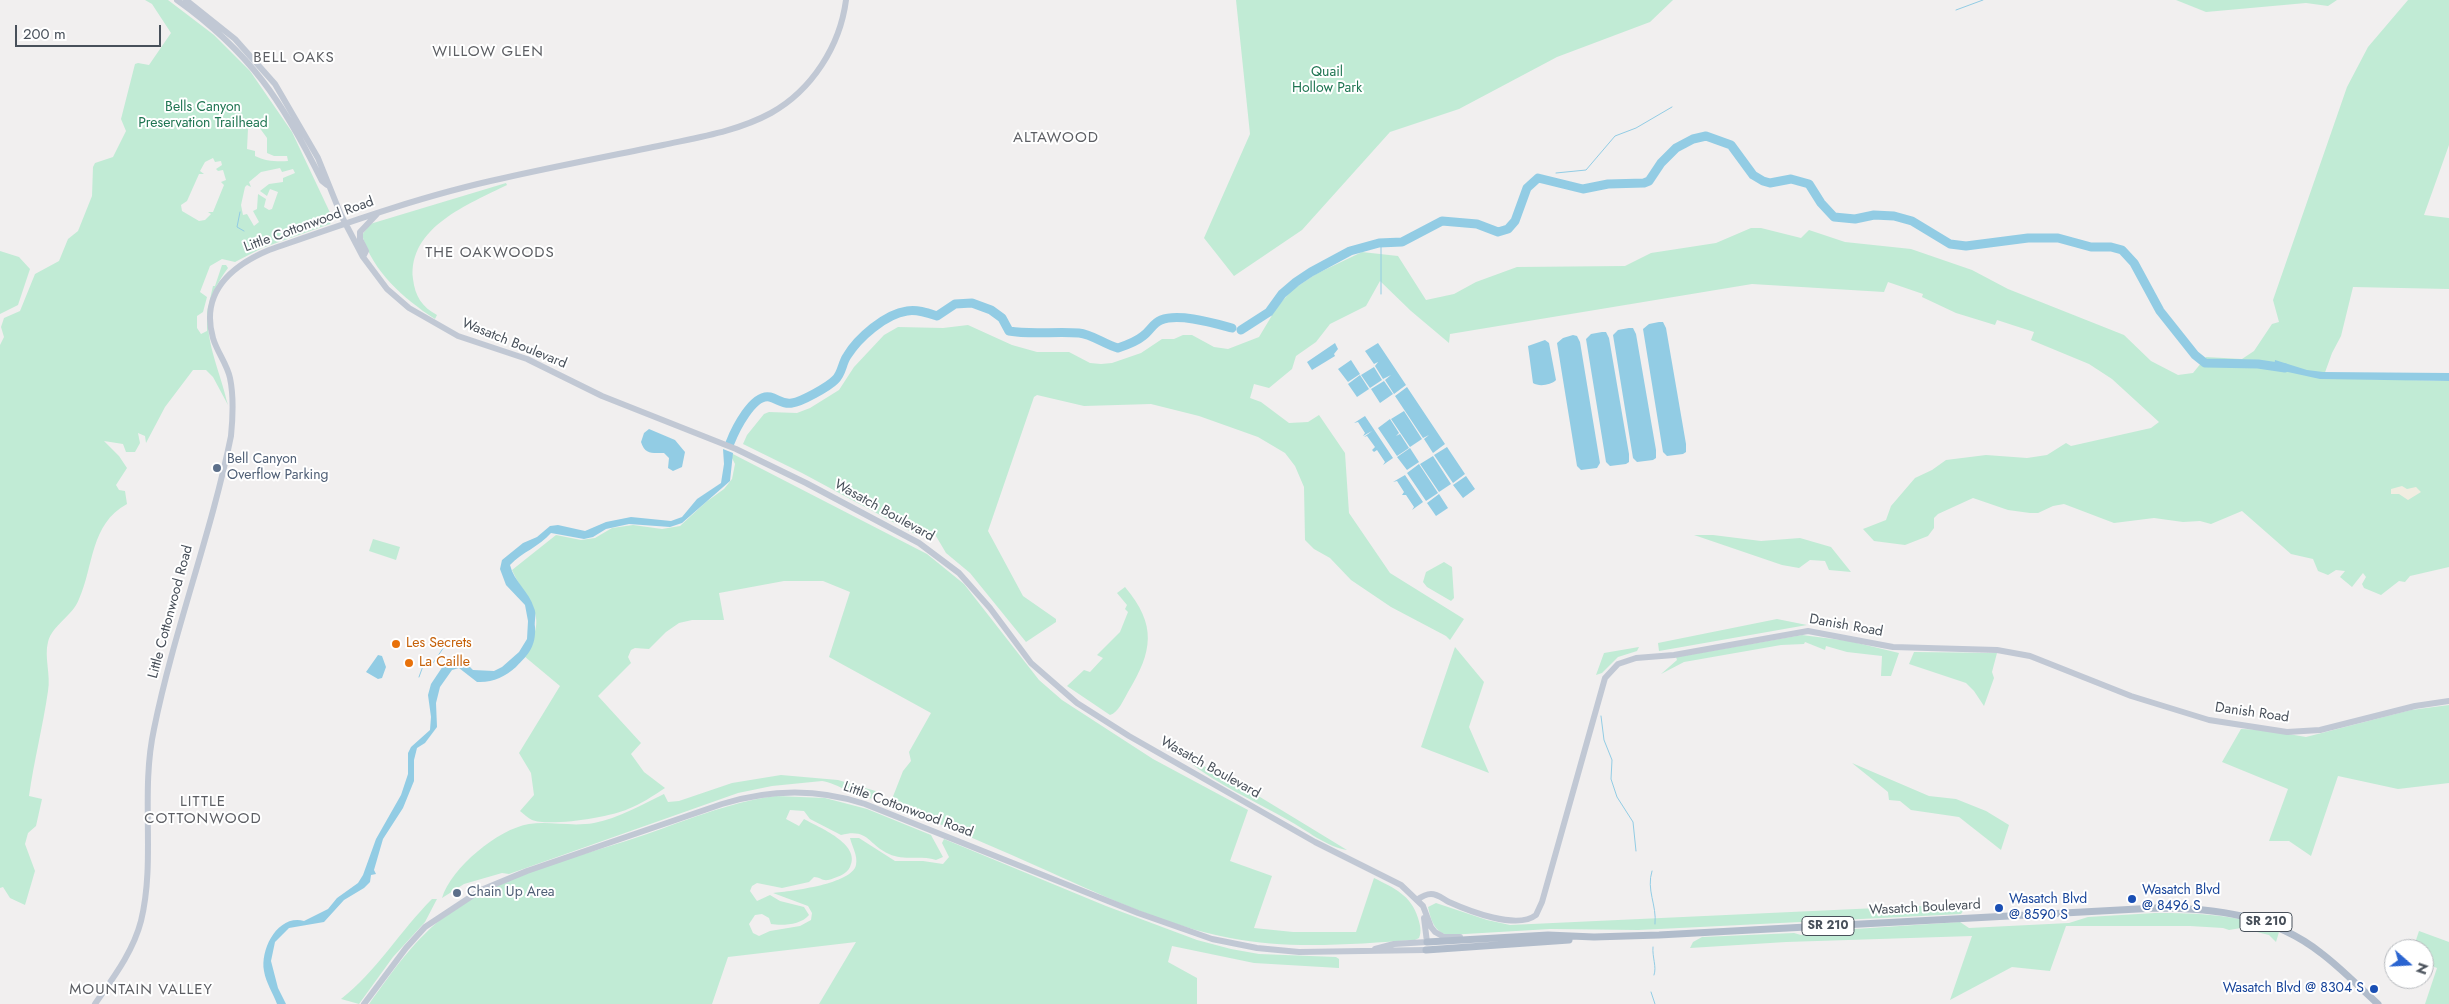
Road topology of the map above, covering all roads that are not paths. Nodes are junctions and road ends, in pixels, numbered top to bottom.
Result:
1 (178, 0) edge
2 (186, 0) edge
3 (846, 0) edge
4 (327, 185) junction
5 (377, 214) junction
6 (345, 224) junction
7 (363, 257) junction
8 (2449, 701) edge
9 (1417, 900) junction
10 (1485, 941) junction
11 (1426, 946) junction
12 (96, 1004) edge
13 (364, 1004) edge
14 (2378, 1004) edge

1 - 4 main road, Wasatch Boulevard
2 - 4 main road, Wasatch Boulevard
3 - 5 main road, Little Cottonwood Road
4 - 6 main road, Wasatch Boulevard
5 - 6 main road, Little Cottonwood Road
5 - 7 main road
6 - 7 main road, Wasatch Boulevard
6 - 12 main road, Little Cottonwood Road
7 - 9 main road, Wasatch Boulevard
8 - 9 main road, Danish Road
9 - 10 main road, Wasatch Boulevard
9 - 11 main road
10 - 11 main road, Wasatch Boulevard / SR 210
10 - 14 main road, Wasatch Boulevard / SR 210
11 - 13 main road, Little Cottonwood Road / SR 210

